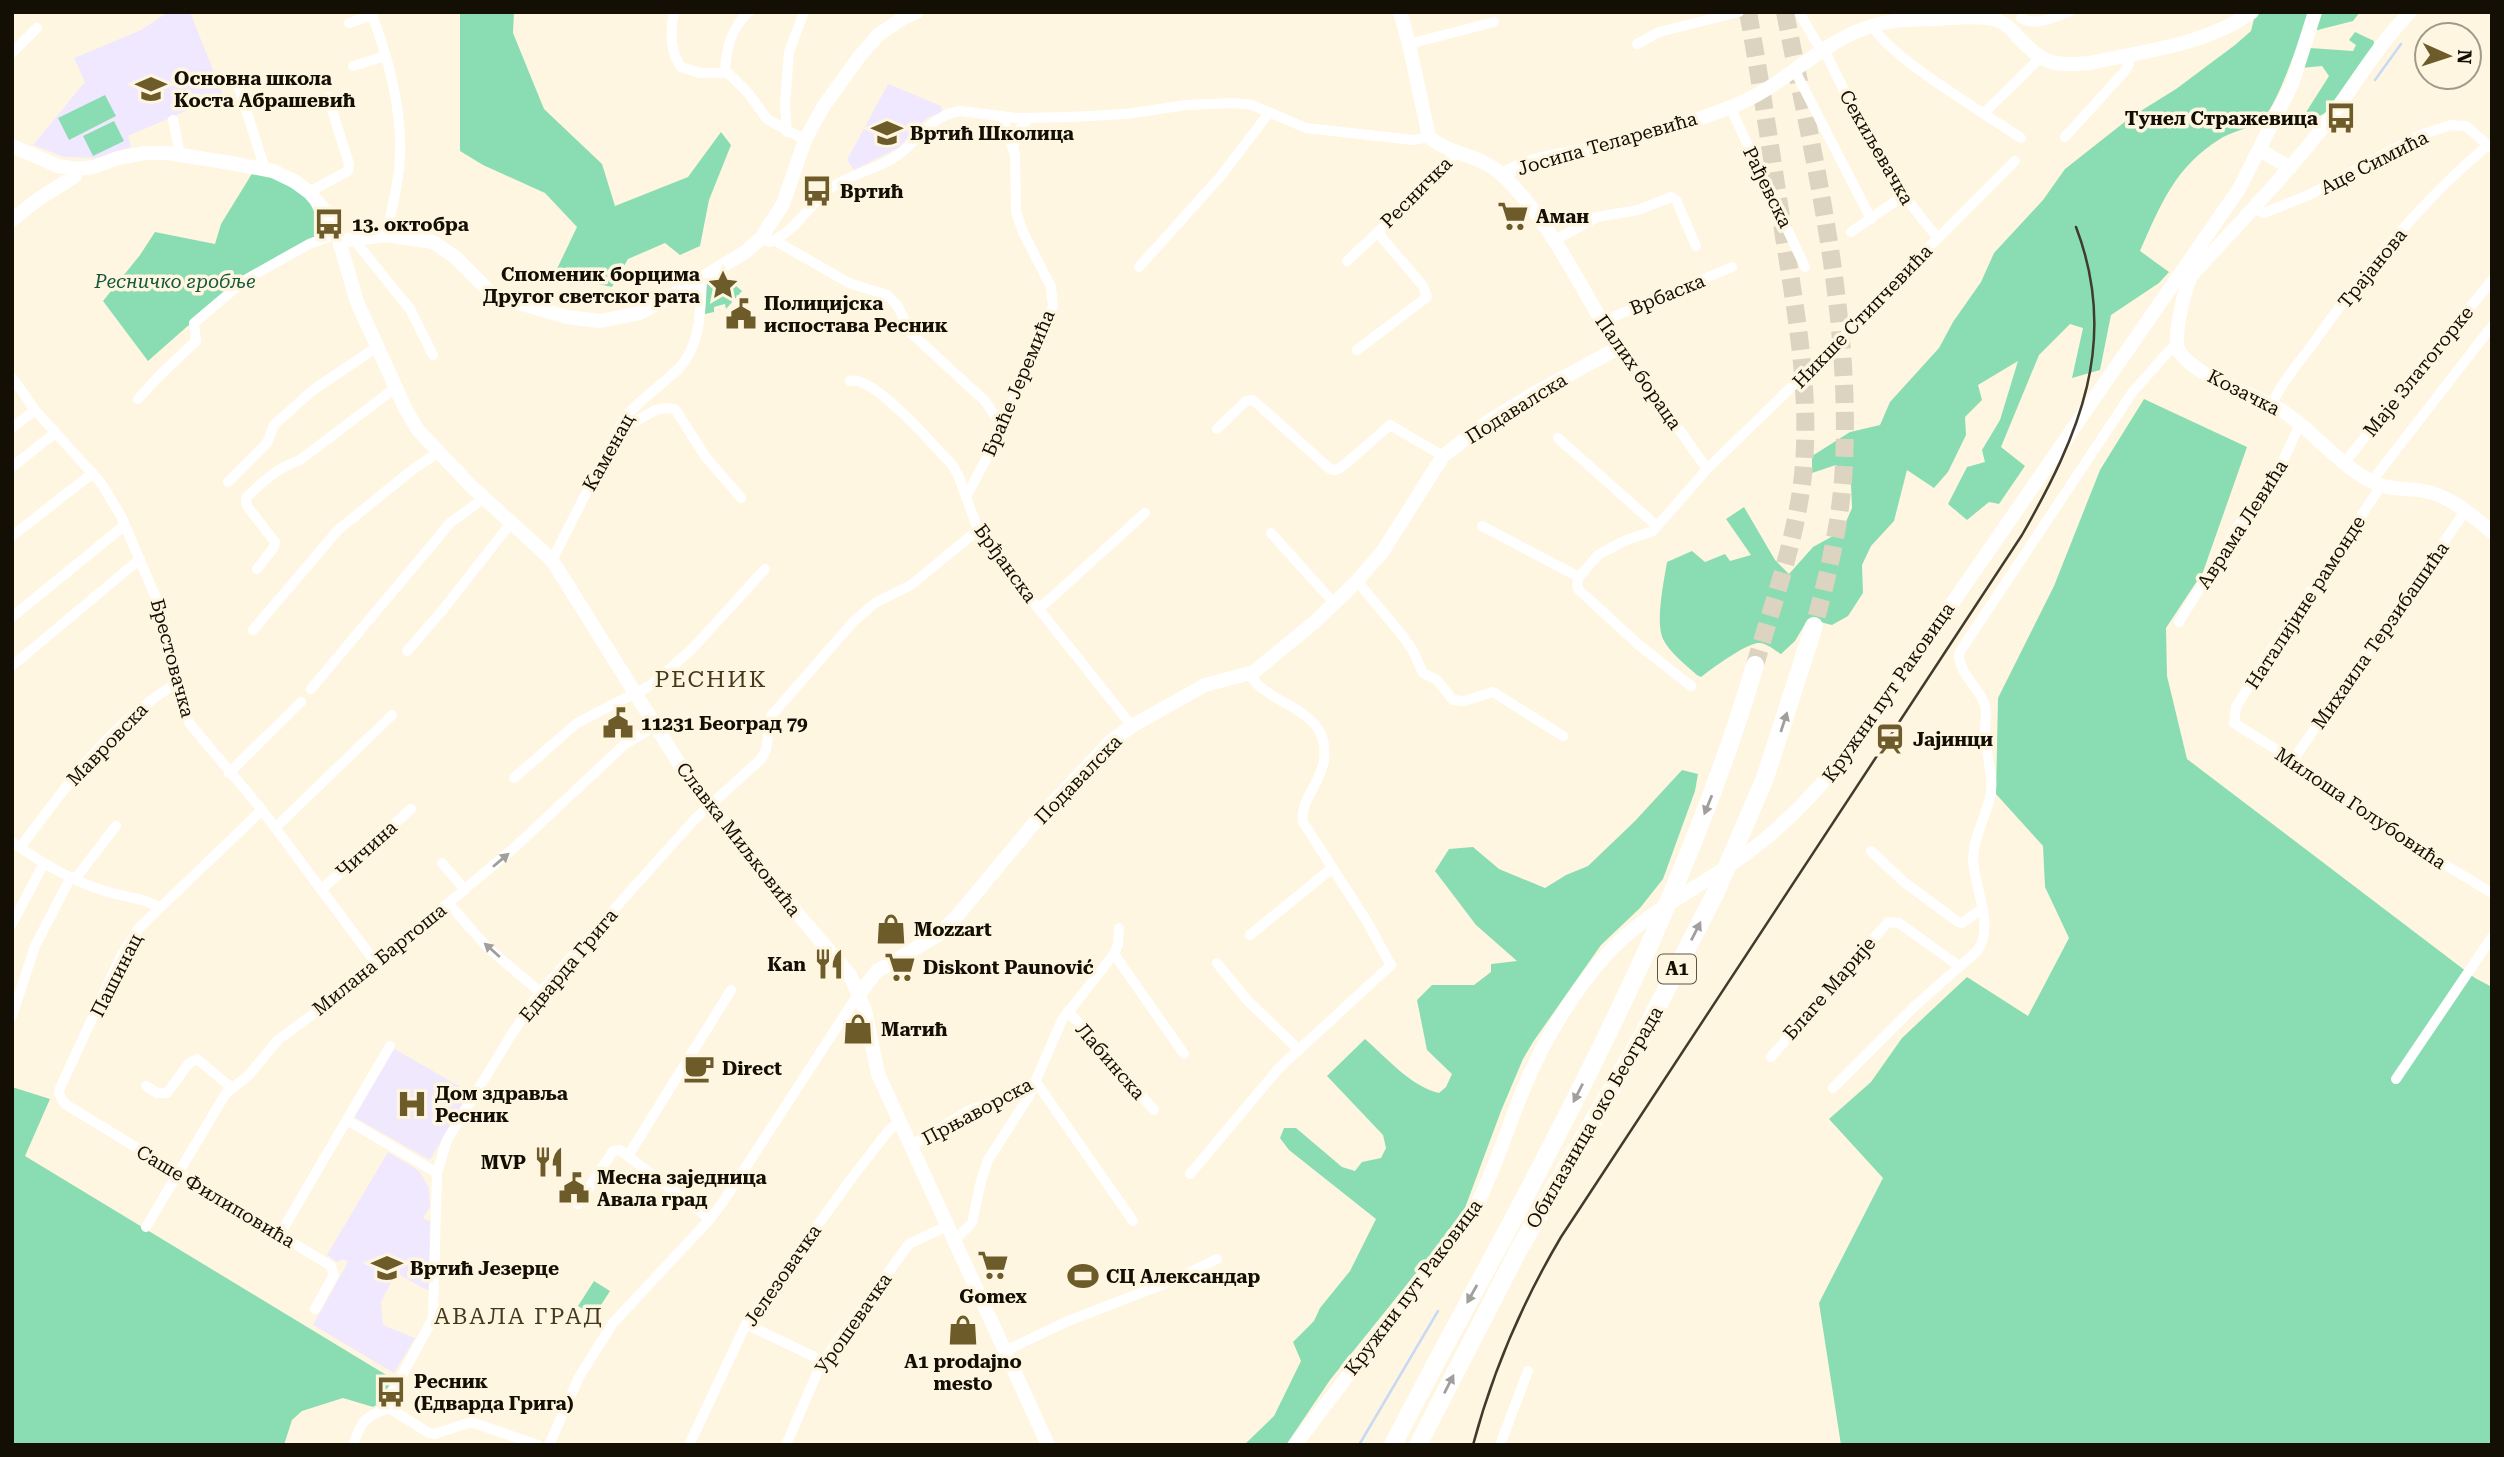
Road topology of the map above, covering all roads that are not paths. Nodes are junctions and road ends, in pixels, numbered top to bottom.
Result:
1 (674, 12) edge
2 (749, 12) edge
3 (804, 12) edge
4 (917, 12) edge
5 (1400, 12) edge
6 (1739, 12) edge
7 (1799, 12) edge
8 (2069, 12) edge
9 (2252, 12) edge
10 (2315, 12) edge
11 (2410, 12) edge
12 (371, 14) edge
13 (2018, 20) edge
14 (1494, 22) dead end
15 (349, 23) dead end
16 (1873, 26) junction
17 (37, 28) dead end
18 (1409, 44) junction
19 (1637, 44) dead end
20 (1823, 51) junction
21 (12, 53) edge
22 (2129, 54) junction
23 (386, 56) junction
24 (2040, 58) junction
25 (353, 66) dead end
26 (1795, 71) junction
27 (725, 72) junction
28 (239, 88) dead end
29 (328, 97) dead end
30 (1730, 107) junction
31 (1269, 113) junction
32 (1984, 113) junction
33 (1002, 116) junction
34 (1029, 118) junction
35 (173, 120) dead end
36 (788, 132) junction
37 (1429, 137) junction
38 (2065, 137) dead end
39 (2021, 138) dead end
40 (804, 140) junction
41 (12, 146) edge
42 (1013, 146) junction
43 (2490, 147) edge
44 (2260, 150) junction
45 (1455, 152) junction
46 (180, 155) junction
47 (2015, 161) dead end
48 (2290, 168) junction
49 (77, 169) junction
50 (265, 169) junction
51 (1503, 175) junction
52 (309, 192) junction
53 (1903, 196) junction
54 (2253, 208) junction
55 (1871, 219) junction
56 (12, 220) edge
57 (1377, 232) junction
58 (1851, 233) dead end
59 (386, 234) junction
60 (338, 237) junction
61 (356, 238) junction
62 (1937, 238) junction
63 (768, 239) junction
64 (1553, 241) junction
65 (1696, 246) dead end
66 (1347, 261) dead end
67 (1139, 267) dead end
68 (1732, 267) dead end
69 (1805, 267) dead end
70 (701, 279) junction
71 (2492, 280) edge
72 (1601, 321) junction
73 (2492, 326) edge
74 (2176, 342) junction
75 (377, 347) junction
76 (1618, 348) junction
77 (1357, 350) dead end
78 (433, 355) dead end
79 (12, 377) edge
80 (850, 381) dead end
81 (395, 388) junction
82 (138, 399) dead end
83 (2272, 405) junction
84 (35, 410) junction
85 (2300, 424) junction
86 (620, 425) junction
87 (12, 428) edge
88 (1217, 429) dead end
89 (1001, 430) junction
90 (55, 433) junction
91 (1558, 438) dead end
92 (438, 453) junction
93 (1443, 456) junction
94 (2344, 463) junction
95 (12, 467) edge
96 (1707, 469) junction
97 (93, 473) junction
98 (228, 482) dead end
99 (2377, 484) junction
100 (966, 497) junction
101 (484, 498) junction
102 (741, 498) dead end
103 (2466, 510) junction
104 (1145, 513) dead end
105 (510, 523) junction
106 (125, 525) junction
107 (1482, 526) dead end
108 (1657, 526) junction
109 (978, 530) junction
110 (2492, 532) edge
111 (1271, 533) dead end
112 (12, 536) edge
113 (140, 559) junction
114 (552, 560) junction
115 (257, 569) dead end
116 (765, 569) dead end
117 (1579, 577) junction
118 (1357, 581) junction
119 (1334, 603) junction
120 (1039, 609) junction
121 (12, 617) edge
122 (2179, 622) dead end
123 (1814, 626) tunnel mouth
124 (253, 630) dead end
125 (407, 651) dead end
126 (1755, 665) tunnel mouth
127 (12, 666) edge
128 (1249, 674) junction
129 (177, 683) junction
130 (1691, 685) dead end
131 (311, 689) dead end
132 (635, 694) junction
133 (301, 702) dead end
134 (392, 715) dead end
135 (2233, 720) joint
136 (1132, 726) junction
137 (654, 727) junction
138 (1563, 736) dead end
139 (2293, 760) junction
140 (229, 773) junction
141 (514, 778) dead end
142 (710, 806) junction
143 (411, 808) dead end
144 (262, 810) junction
145 (116, 826) dead end
146 (275, 828) junction
147 (16, 845) edge
148 (1871, 850) dead end
149 (44, 863) junction
150 (442, 863) dead end
151 (1331, 869) junction
152 (73, 878) junction
153 (321, 890) junction
154 (465, 890) junction
155 (2492, 894) edge
156 (449, 904) junction
157 (158, 907) junction
158 (1982, 909) junction
159 (12, 924) edge
160 (1119, 928) dead end
161 (1250, 935) dead end
162 (2492, 937) edge
163 (1114, 954) junction
164 (376, 963) junction
165 (1217, 963) dead end
166 (1959, 966) junction
167 (731, 990) dead end
168 (540, 992) junction
169 (860, 993) junction
170 (1068, 1011) junction
171 (12, 1016) edge
172 (390, 1046) dead end
173 (1298, 1049) junction
174 (1184, 1054) dead end
175 (1771, 1057) dead end
176 (2396, 1079) dead end
177 (1036, 1082) junction
178 (146, 1086) dead end
179 (232, 1088) junction
180 (1833, 1088) dead end
181 (61, 1100) joint
182 (1154, 1111) dead end
183 (347, 1120) junction
184 (899, 1122) junction
185 (910, 1146) junction
186 (628, 1156) junction
187 (436, 1173) junction
188 (177, 1174) junction
189 (1190, 1174) dead end
190 (578, 1205) dead end
191 (710, 1219) junction
192 (1133, 1221) dead end
193 (947, 1226) junction
194 (146, 1227) dead end
195 (280, 1234) junction
196 (954, 1241) junction
197 (1217, 1259) dead end
198 (315, 1309) dead end
199 (746, 1324) junction
200 (1005, 1351) junction
201 (823, 1362) junction
202 (1528, 1371) dead end
203 (388, 1408) junction
204 (353, 1445) edge
205 (538, 1445) edge
206 (549, 1445) edge
207 (689, 1445) edge
208 (786, 1445) edge
209 (1048, 1445) edge
210 (1295, 1445) edge
211 (1393, 1445) edge
212 (1418, 1445) edge
213 (1500, 1445) edge

1 - 27 street
2 - 27 street
3 - 36 street
4 - 40 street
5 - 18 street
6 - 19 street
7 - 20 street, Секиљевачка
8 - 13 street
9 - 22 street
10 - 44 street, Кружни пут Раковица
11 - 48 street
12 - 15 street
12 - 23 street
13 - 16 street, Јосипа Теларевића
13 - 24 street, Јосипа Теларевића
14 - 18 street
16 - 20 street, Јосипа Теларевића
16 - 32 street
17 - 21 street
18 - 37 street
20 - 26 street, Јосипа Теларевића
20 - 53 street, Секиљевачка
22 - 24 street
22 - 38 street
23 - 25 street
23 - 59 street
24 - 32 street
26 - 30 street, Јосипа Теларевића
26 - 55 street
27 - 36 street
28 - 50 street
29 - 52 street
30 - 51 street, Јосипа Теларевића
30 - 69 street, Рађевска
31 - 34 street
31 - 37 street
31 - 67 street
32 - 39 street
33 - 34 street
33 - 42 street, Браће Јеремића
33 - 63 street
34 - 42 street
35 - 46 street
36 - 40 street
37 - 45 street, Палих бораца
40 - 63 street
41 - 49 street
42 - 89 street, Браће Јеремића
43 - 54 street, Аце Симића
43 - 83 street, Трајанова
44 - 48 street
44 - 210 street, Кружни пут Раковица
45 - 51 street, Палих бораца
45 - 57 street, Ресничка
46 - 49 street
46 - 50 street
47 - 62 street, Никше Стипчевића
48 - 54 street
49 - 56 street
50 - 52 street
51 - 64 street, Палих бораца
52 - 60 street, Славка Миљковића
53 - 55 street
53 - 62 street, Секиљевачка
54 - 74 street
55 - 58 street
57 - 66 street, Ресничка
57 - 77 street, Ресничка
59 - 61 street
59 - 70 street
60 - 61 street
60 - 75 street, Славка Миљковића
60 - 82 street
61 - 78 street
62 - 96 street, Никше Стипчевића
63 - 70 street
63 - 89 street
64 - 65 street
64 - 72 street, Палих бораца
68 - 72 street, Врбаска
70 - 86 street, Каменац
71 - 94 street, Маје Златогорке
72 - 76 street, Палих бораца
73 - 99 street, Наталијине рамонде
74 - 83 street, Козачка
74 - 158 street
75 - 81 street, Славка Миљковића
75 - 98 street
76 - 93 street, Подавалска
76 - 96 street, Палих бораца
79 - 84 street, Брестовачка
80 - 100 street, Брђанска
81 - 92 street, Славка Миљковића
81 - 115 street
83 - 85 street, Козачка
84 - 87 street
84 - 90 street, Брестовачка
85 - 94 street, Козачка
85 - 122 street, Аврама Левића
86 - 102 street
86 - 114 street, Каменац
88 - 93 street
89 - 100 street, Браће Јеремића
90 - 95 street
90 - 97 street, Брестовачка
91 - 108 street
92 - 101 street, Славка Миљковића
92 - 124 street
93 - 118 street, Подавалска
94 - 99 street, Козачка
96 - 108 street
97 - 106 street, Брестовачка
97 - 112 street
99 - 103 street, Козачка
99 - 135 street, Наталијине рамонде
100 - 109 street, Брђанска
101 - 105 street, Славка Миљковића
101 - 131 street
103 - 110 street, Козачка
103 - 139 street, Михаила Терзибашића
104 - 120 street
105 - 114 street, Славка Миљковића
105 - 125 street
106 - 113 street, Брестовачка
106 - 121 street
107 - 117 street
108 - 117 street
109 - 120 street, Брђанска
109 - 142 street, Едварда Грига
111 - 119 street
113 - 127 street
113 - 129 street, Брестовачка
114 - 132 street, Славка Миљковића
116 - 132 street
117 - 130 street
118 - 119 street, Подавалска
118 - 138 street
119 - 128 street, Подавалска
120 - 136 street, Брђанска
212 -> 123 highway, Обилазница око Београда / A1
126 -> 211 highway, Обилазница око Београда / A1
128 - 136 street, Подавалска
128 - 151 street
129 - 140 street, Брестовачка
129 - 147 street, Мавровска
132 - 137 street, Славка Миљковића
132 - 141 street
133 - 140 street
134 - 146 street
135 - 139 street, Милоша Голубовића
136 - 169 street, Подавалска
137 - 142 street, Славка Миљковића
154 -> 137 street, Милана Бартоша
139 - 155 street, Милоша Голубовића
140 - 144 street, Брестовачка
142 - 168 street, Едварда Грига
142 - 169 street, Славка Миљковића
143 - 153 street, Чичина
144 - 146 street, Брестовачка
144 - 157 street, Пашинац
145 - 152 street
146 - 153 street, Брестовачка
147 - 149 street
148 - 158 street
149 - 152 street
149 - 159 street
150 - 154 street
151 - 161 street
151 - 173 street
152 - 157 street
152 - 171 street
153 - 164 street, Брестовачка
154 - 156 street, Милана Бартоша
156 - 164 street, Милана Бартоша
168 -> 156 street
157 - 181 street, Пашинац
158 - 166 street
160 - 163 street, Прњаворска
162 - 176 street
163 - 170 street, Прњаворска
163 - 174 street
164 - 179 street, Милана Бартоша
165 - 173 street
166 - 175 street, Благе Марије
166 - 180 street
167 - 186 street
168 - 187 street, Едварда Грига
169 - 184 street, Славка Миљковића
169 - 191 street, Подавалска
170 - 177 street, Прњаворска
170 - 182 street, Лабинска
172 - 183 street
173 - 189 street
177 - 185 street, Прњаворска
177 - 192 street
177 - 196 street
178 - 179 street
179 - 188 street, Милана Бартоша
181 - 188 street, Саше Филиповића
183 - 187 street
183 - 195 street
184 - 185 street, Славка Миљковића
184 - 199 street, Јелезовачка
185 - 193 street, Славка Миљковића
186 - 190 street
186 - 191 street
187 - 203 street, Едварда Грига
188 - 194 street, Милана Бартоша
188 - 195 street, Саше Филиповића
191 - 206 street, Подавалска
193 - 196 street, Славка Миљковића
193 - 201 street, Урошевачка
195 - 198 street, Саше Филиповића
196 - 200 street, Славка Миљковића
197 - 200 street
199 - 201 street
199 - 207 street, Јелезовачка
200 - 209 street, Славка Миљковића
201 - 208 street, Урошевачка
202 - 213 street
203 - 204 street
203 - 205 street

